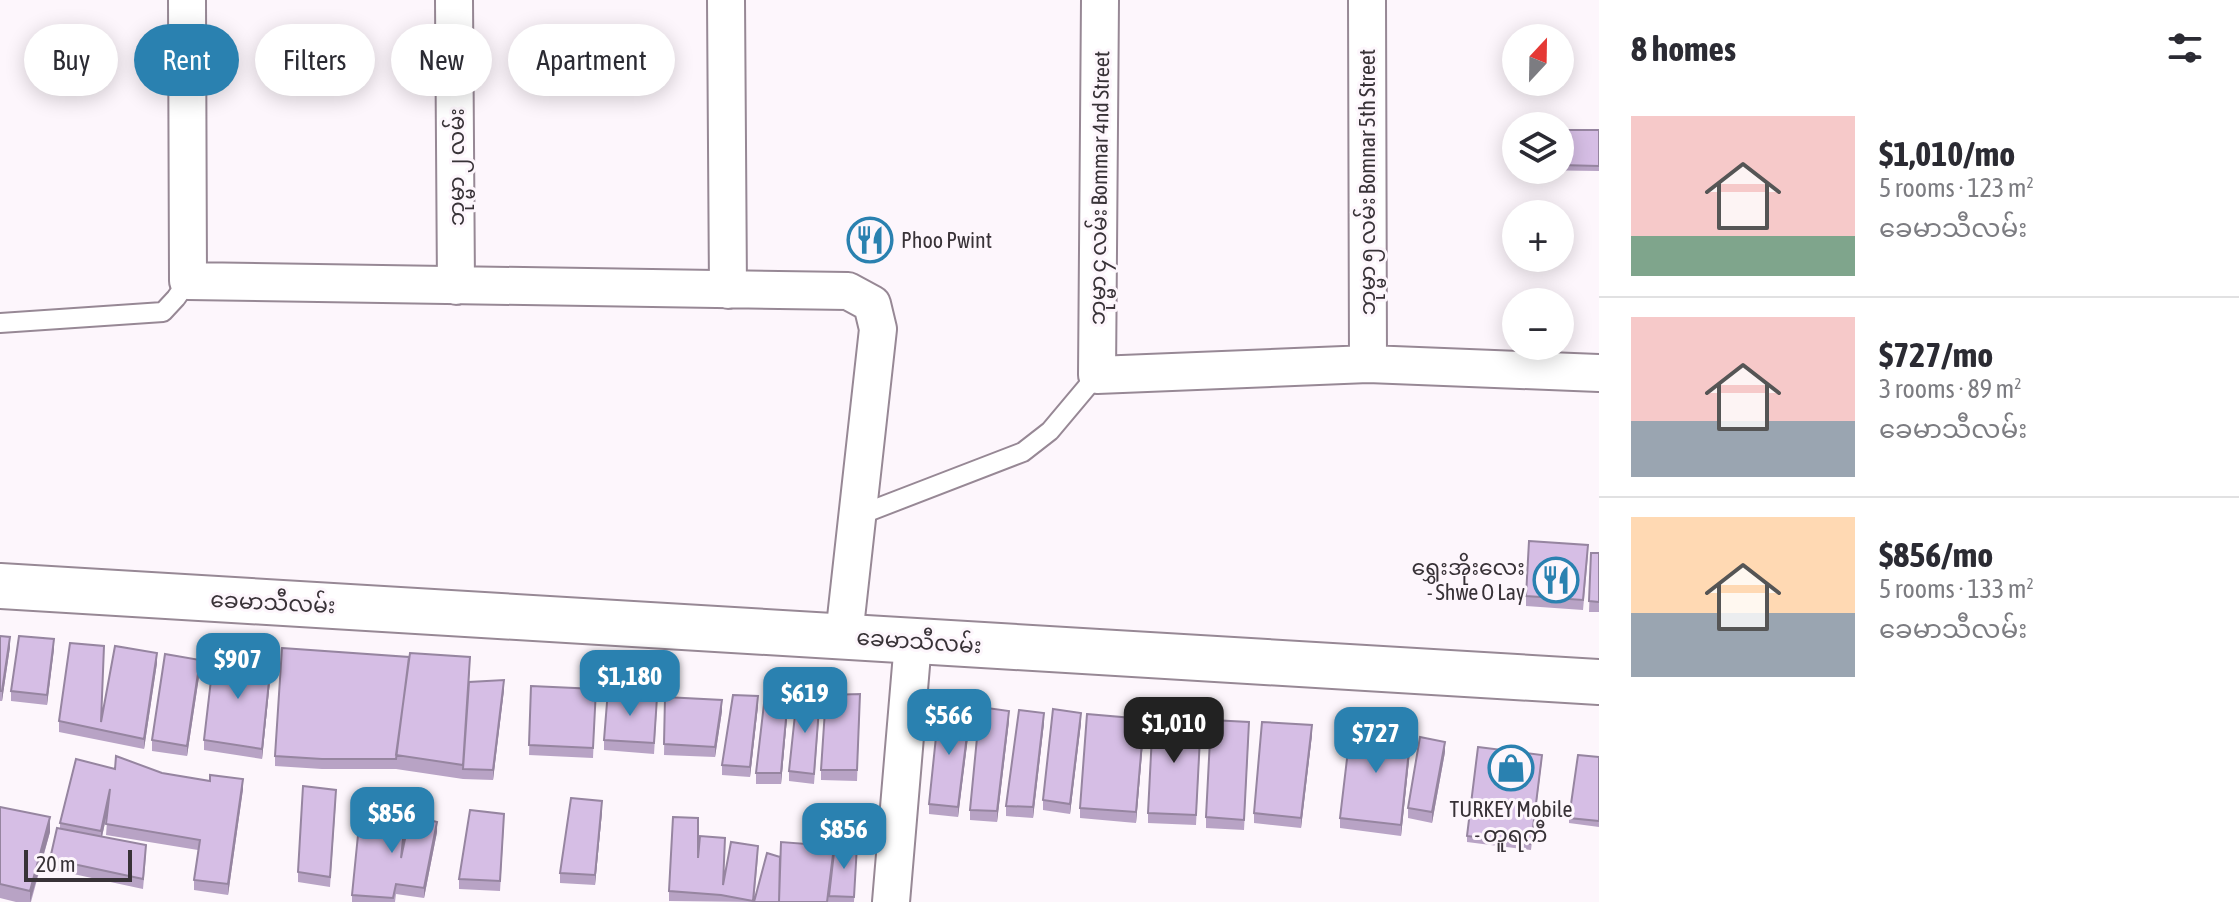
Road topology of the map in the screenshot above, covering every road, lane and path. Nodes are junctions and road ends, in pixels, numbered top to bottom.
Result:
1 (187, 0) edge
2 (454, 0) edge
3 (726, 0) edge
4 (1100, 0) edge
5 (1367, 0) edge
6 (188, 281) junction
7 (456, 286) junction
8 (728, 290) junction
9 (0, 323) edge
10 (1368, 364) junction
11 (1599, 373) edge
12 (1097, 375) junction
13 (857, 516) junction
14 (0, 586) edge
15 (844, 636) junction
16 (913, 642) junction
17 (1599, 682) edge
18 (891, 902) edge

1 - 6 street
2 - 7 street, ဘုမ္မာ ၂ လမ်း
3 - 8 street
4 - 12 street, ဘုမ္မာ ၄ လမ်း Bommar 4nd Street
5 - 10 street, ဘုမ္မာ ၅ လမ်း Bomnar 5th Street
6 - 7 street
6 - 9 lane
7 - 8 street
8 - 13 street
10 - 11 street
10 - 12 street
12 - 13 lane
13 - 15 street
14 - 15 main road, ခေမာသီလမ်း
15 - 16 main road, ခေမာသီလမ်း
16 - 17 main road, ခေမာသီလမ်း
16 - 18 street

